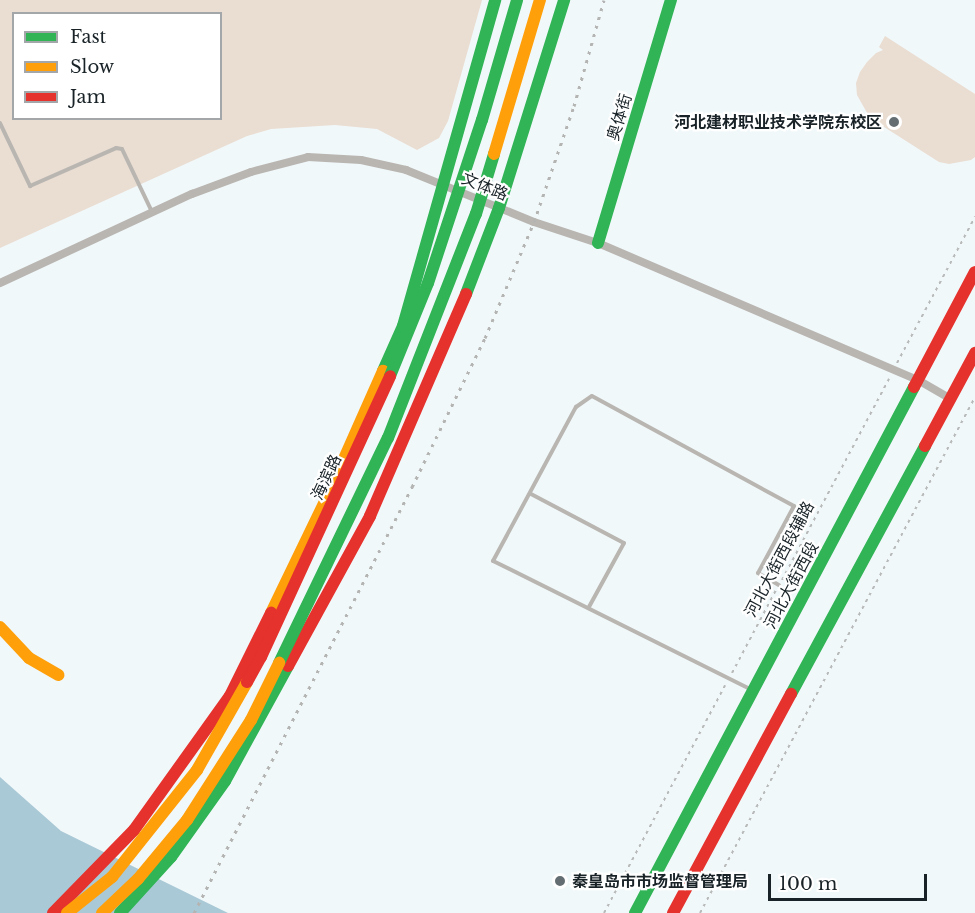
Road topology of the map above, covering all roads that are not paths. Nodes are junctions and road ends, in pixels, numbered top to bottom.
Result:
1 (495, 0) edge
2 (517, 0) edge
3 (540, 0) edge
4 (564, 0) edge
5 (671, 0) edge
6 (0, 123) edge
7 (441, 184) junction
8 (499, 208) junction
9 (153, 212) junction
10 (598, 243) junction
11 (975, 272) edge
12 (0, 283) edge
13 (975, 353) edge
14 (918, 380) junction
15 (951, 399) junction
16 (531, 494) junction
17 (779, 585) road end
18 (589, 607) junction
19 (0, 627) edge
20 (59, 675) dead end
21 (753, 691) junction
22 (53, 913) edge
23 (67, 913) edge
24 (102, 913) edge
25 (120, 913) edge
26 (635, 913) edge
27 (673, 913) edge

1 - 7 main road, 海滨路
2 - 23 main road, 海滨路, bridge
3 - 24 main road, bridge
4 - 8 main road
5 - 10 main road, 奥体街
6 - 9 lane
7 - 8 street, 文体路
7 - 9 street, 文体路
7 - 22 main road, 海滨路
8 - 10 street, 文体路
8 - 25 main road
9 - 12 street, 文体路
10 - 14 street, 文体路
11 - 14 main road, 河北大街西段
13 - 15 main road
14 - 15 street, 文体路
14 - 21 main road, 河北大街西段
15 - 27 main road
16 - 17 lane
16 - 18 lane
16 - 18 lane
18 - 21 lane
19 - 20 main road
21 - 26 main road, 河北大街西段

